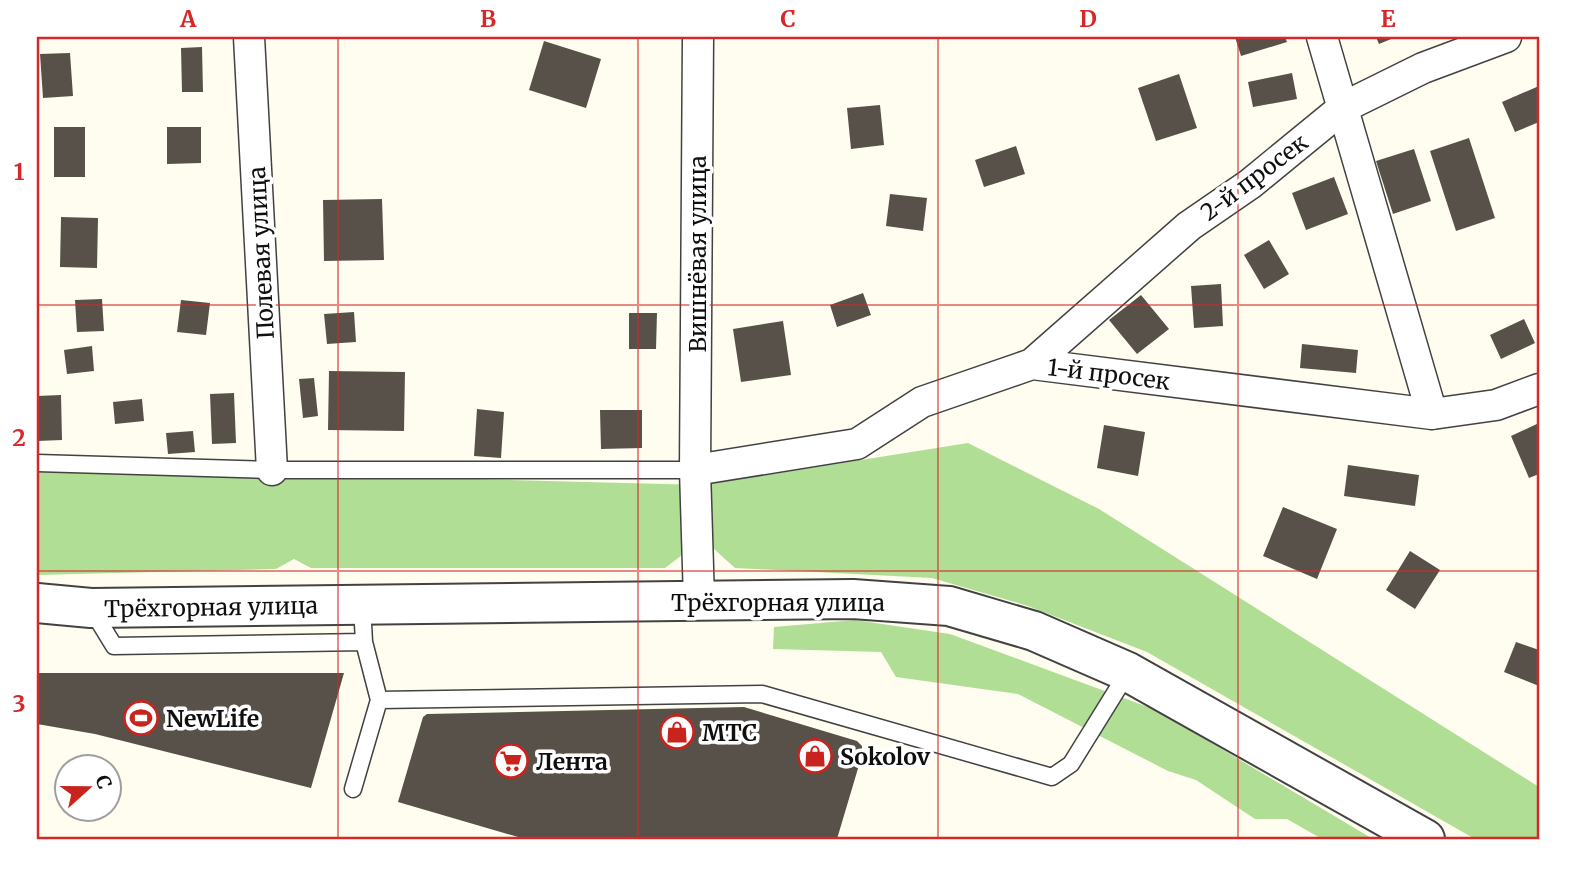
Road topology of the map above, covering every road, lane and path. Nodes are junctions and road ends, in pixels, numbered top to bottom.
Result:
1 (249, 37) edge
2 (698, 37) edge
3 (1322, 37) edge
4 (1506, 37) edge
5 (1344, 107) junction
6 (1032, 365) junction
7 (1539, 389) edge
8 (1432, 414) junction
9 (37, 463) edge
10 (272, 470) junction
11 (695, 470) junction
12 (699, 600) junction
13 (37, 603) edge
14 (362, 605) junction
15 (83, 608) junction
16 (37, 613) edge
17 (364, 642) junction
18 (1128, 672) junction
19 (379, 700) junction
20 (353, 789) dead end
21 (1425, 839) edge

1 - 10 street, Полевая улица
2 - 11 street, Вишнёвая улица
3 - 5 street
4 - 5 street, 2-й просек
5 - 6 street, 2-й просек
5 - 8 street
6 - 8 street, 1-й просек
6 - 11 street, 1-й просек
7 - 8 street, 1-й просек
9 - 10 lane
10 - 11 lane
11 - 12 street, Вишнёвая улица
12 - 14 street, Трёхгорная улица
12 - 18 street, Трёхгорная улица
13 - 15 street
14 - 15 street, Трёхгорная улица
14 - 17 lane
15 - 16 street
15 - 17 lane
17 - 19 lane
18 - 19 lane
18 - 21 street, Трёхгорная улица
19 - 20 lane

